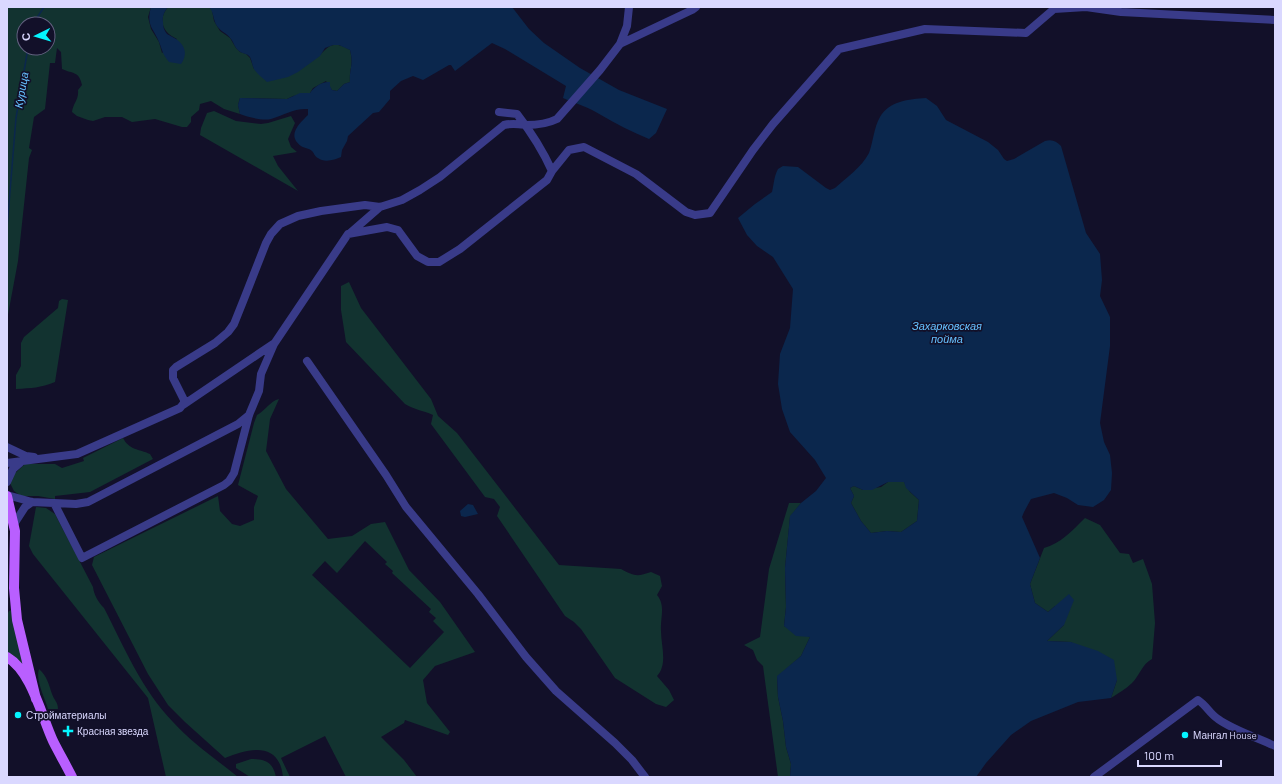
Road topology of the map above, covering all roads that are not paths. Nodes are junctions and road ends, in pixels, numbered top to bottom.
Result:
1 (630, 7) edge
2 (696, 7) edge
3 (1110, 9) edge
4 (1275, 20) edge
5 (620, 44) junction
6 (499, 112) dead end
7 (525, 125) junction
8 (552, 171) junction
9 (380, 207) junction
10 (348, 234) junction
11 (274, 344) junction
12 (307, 361) dead end
13 (183, 406) junction
14 (249, 415) junction
15 (7, 447) edge
16 (40, 459) junction
17 (24, 460) junction
18 (7, 463) edge
19 (7, 482) edge
20 (7, 495) edge
21 (32, 502) junction
22 (54, 503) junction
23 (14, 524) junction
24 (16, 544) junction
25 (7, 580) edge
26 (7, 657) edge
27 (36, 699) junction
28 (1275, 746) edge
29 (72, 777) edge
30 (645, 777) edge
31 (1094, 777) edge

1 - 5 street
2 - 5 street
3 - 4 street
3 - 8 street
5 - 7 street
6 - 7 street
7 - 8 street
7 - 9 street
8 - 10 street
9 - 10 street
9 - 13 street
10 - 11 street
11 - 13 street
11 - 14 street
12 - 30 street
13 - 16 street
14 - 22 street
14 - 22 street
15 - 16 street
16 - 17 street
17 - 18 street
17 - 19 street
20 - 21 street
20 - 23 main road
21 - 22 street
21 - 23 street
23 - 24 main road
24 - 25 main road
24 - 27 main road
26 - 27 main road
27 - 29 main road
28 - 31 street

